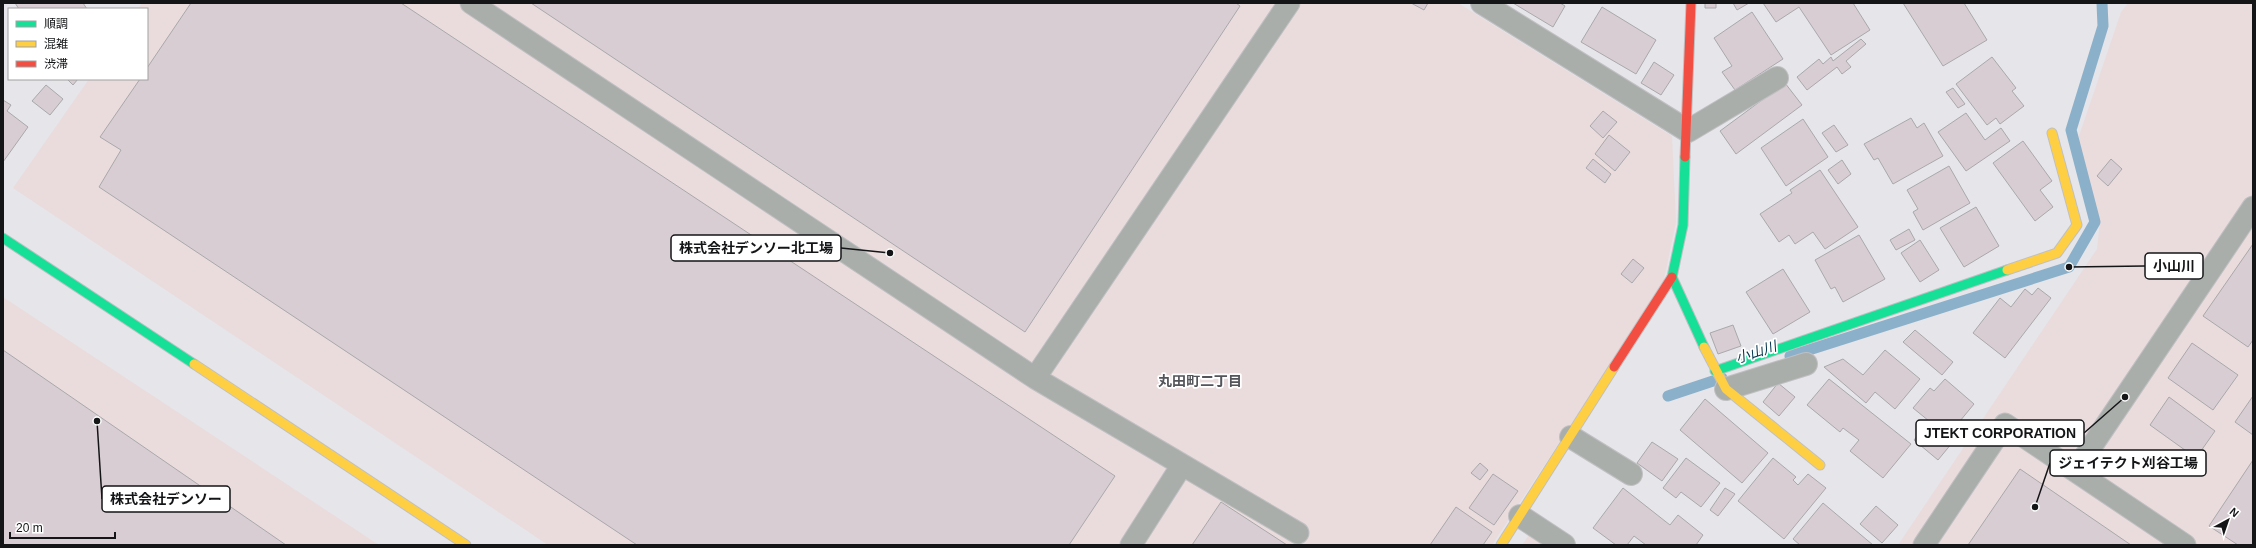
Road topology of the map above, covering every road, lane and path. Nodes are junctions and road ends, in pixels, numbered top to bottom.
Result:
1 (471, 3) edge
2 (1289, 3) edge
3 (1482, 3) edge
4 (1691, 3) edge
5 (1777, 78) dead end
6 (1688, 130) junction
7 (2052, 133) dead end
8 (2253, 207) edge
9 (3, 238) edge
10 (1672, 277) junction
11 (1806, 364) dead end
12 (1715, 371) junction
13 (1035, 378) junction
14 (1726, 389) junction
15 (1571, 437) junction
16 (1182, 465) junction
17 (1820, 465) dead end
18 (2075, 471) junction
19 (1631, 474) dead end
20 (1520, 516) junction
21 (1298, 533) dead end
22 (466, 545) edge
23 (1131, 545) edge
24 (1501, 545) edge
25 (1564, 545) edge
26 (1924, 545) edge
27 (2185, 545) edge

1 - 13 lane
2 - 13 lane
3 - 6 street
4 - 6 street
5 - 6 street
6 - 10 street
7 - 12 street
8 - 18 lane
9 - 22 street
10 - 12 street
10 - 15 street
11 - 14 street
12 - 14 street
13 - 16 lane
14 - 17 street
15 - 19 street
15 - 20 street
16 - 21 lane
16 - 23 lane
18 - 26 lane
18 - 27 lane
20 - 24 street
20 - 25 street

